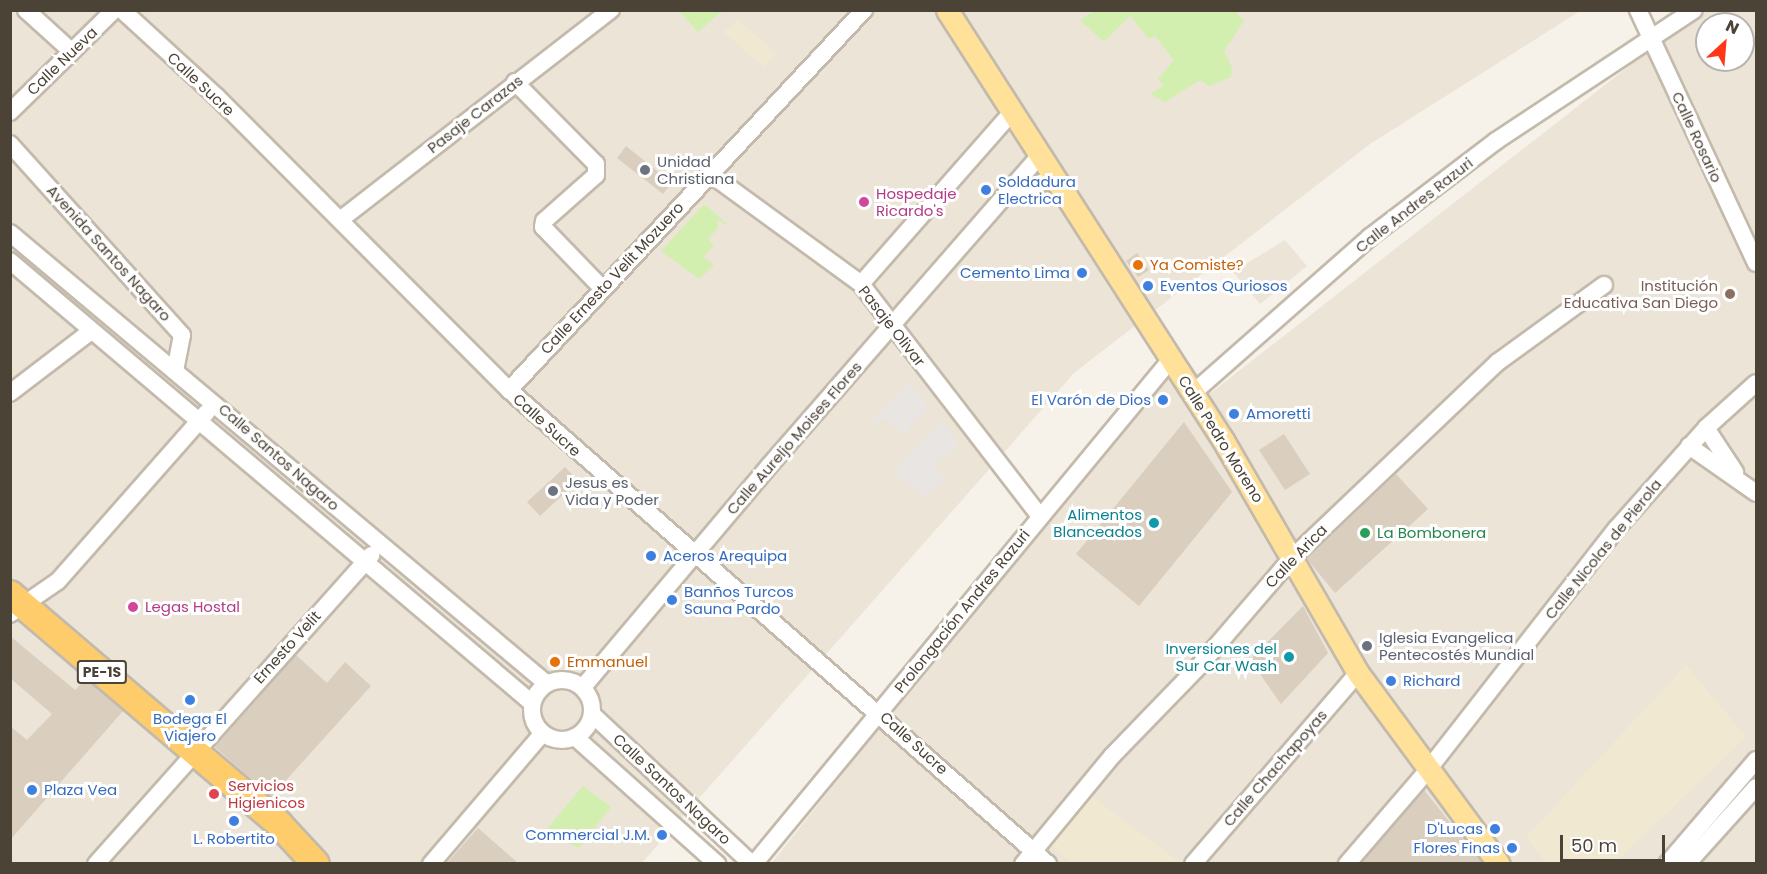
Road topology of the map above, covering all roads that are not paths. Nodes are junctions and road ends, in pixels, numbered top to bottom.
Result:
1 (27, 10) edge
2 (114, 10) edge
3 (122, 10) edge
4 (611, 10) edge
5 (864, 10) edge
6 (947, 10) edge
7 (1638, 10) edge
8 (1694, 10) edge
9 (1650, 37) junction
10 (70, 50) junction
11 (515, 82) junction
12 (10, 112) edge
13 (1012, 112) junction
14 (10, 144) edge
15 (1040, 156) junction
16 (710, 173) junction
17 (1053, 179) junction
18 (1010, 193) junction
19 (340, 220) junction
20 (10, 233) edge
21 (10, 261) edge
22 (1756, 263) edge
23 (861, 284) junction
24 (1604, 285) dead end
25 (601, 287) junction
26 (893, 324) junction
27 (91, 331) junction
28 (1172, 358) junction
29 (175, 371) junction
30 (1756, 383) edge
31 (509, 390) junction
32 (10, 393) edge
33 (1193, 393) junction
34 (215, 402) junction
35 (201, 420) junction
36 (1706, 428) junction
37 (1689, 446) junction
38 (1739, 477) junction
39 (1756, 493) edge
40 (1039, 515) junction
41 (381, 544) junction
42 (695, 557) junction
43 (1291, 559) junction
44 (363, 562) junction
45 (15, 604) edge
46 (1358, 673) junction
47 (546, 683) junction
48 (583, 687) junction
49 (532, 703) junction
50 (881, 713) junction
51 (592, 714) junction
52 (542, 734) junction
53 (575, 737) junction
54 (193, 750) junction
55 (1756, 760) edge
56 (1427, 771) junction
57 (1756, 787) edge
58 (1034, 850) junction
59 (96, 864) edge
60 (316, 864) edge
61 (430, 864) edge
62 (717, 864) edge
63 (753, 864) edge
64 (1023, 864) edge
65 (1048, 864) edge
66 (1193, 864) edge
67 (1347, 864) edge
68 (1498, 864) edge
69 (1667, 864) edge
70 (1687, 864) edge

1 - 10 street
2 - 10 street, Calle Nueva
3 - 19 street, Calle Sucre
4 - 11 street, Pasaje Carazas
5 - 16 street, Calle Ernesto Velit Mozuero
6 - 13 main road, Calle Pedro Moreno
7 - 9 street, Calle Rosario
8 - 9 street, Calle Andres Razuri
9 - 22 street, Calle Rosario
9 - 33 street, Calle Andres Razuri
10 - 12 street, Calle Nueva
11 - 19 street, Pasaje Carazas
11 - 25 street
13 - 15 main road, Calle Pedro Moreno
13 - 23 street
14 - 29 street, Avenida Santos Nagaro
15 - 17 main road, Calle Pedro Moreno
15 - 18 street, Calle Aureljo Moises Flores
16 - 23 street, Pasaje Olivar
16 - 25 street, Calle Ernesto Velit Mozuero
17 - 18 street
17 - 28 main road, Calle Pedro Moreno
18 - 26 street, Calle Aureljo Moises Flores
19 - 31 street, Calle Sucre
20 - 29 street, Calle Santos Nagaro
21 - 27 street, Calle Santos Nagaro
23 - 26 street, Pasaje Olivar
24 - 43 street, Calle Arica
25 - 31 street, Calle Ernesto Velit Mozuero
26 - 40 street, Pasaje Olivar
26 - 42 street, Calle Aureljo Moises Flores
27 - 32 street
27 - 35 street, Calle Santos Nagaro
28 - 33 main road, Calle Pedro Moreno
28 - 40 street, Prolongación Andres Razuri
29 - 34 street, Calle Santos Nagaro
30 - 36 street, Calle Nicolas de Pierola
31 - 42 street, Calle Sucre
33 - 43 main road, Calle Pedro Moreno
34 - 35 street
34 - 41 street, Calle Santos Nagaro
35 - 44 street, Calle Santos Nagaro
35 - 45 street
36 - 37 street, Calle Nicolas de Pierola
36 - 38 street
37 - 38 street
37 - 56 street, Calle Nicolas de Pierola
38 - 39 street
40 - 50 street, Prolongación Andres Razuri
41 - 44 street, Ernesto Velit
41 - 47 street, Calle Santos Nagaro
42 - 48 street, Calle Aureljo Moises Flores
42 - 50 street, Calle Sucre
43 - 46 main road, Calle Pedro Moreno
43 - 58 street, Calle Arica
44 - 49 street, Calle Santos Nagaro
44 - 54 street, Ernesto Velit
45 - 54 highway, PE-1S
46 - 56 main road, Calle Pedro Moreno
46 - 66 street, Calle Chachapoyas
47 - 48 street
47 - 49 street
48 - 51 street
49 - 52 street
50 - 58 street, Calle Sucre
50 - 63 street, Prolongación Andres Razuri
51 - 53 street
51 - 63 street, Calle Santos Nagaro
52 - 53 street
52 - 61 street
53 - 62 street, Calle Santos Nagaro
54 - 59 street, Ernesto Velit
54 - 60 highway, PE-1S
55 - 69 street
56 - 67 street, Calle Nicolas de Pierola
56 - 68 main road, Calle Pedro Moreno
57 - 70 street
58 - 64 street, Calle Arica
58 - 65 street, Calle Sucre

